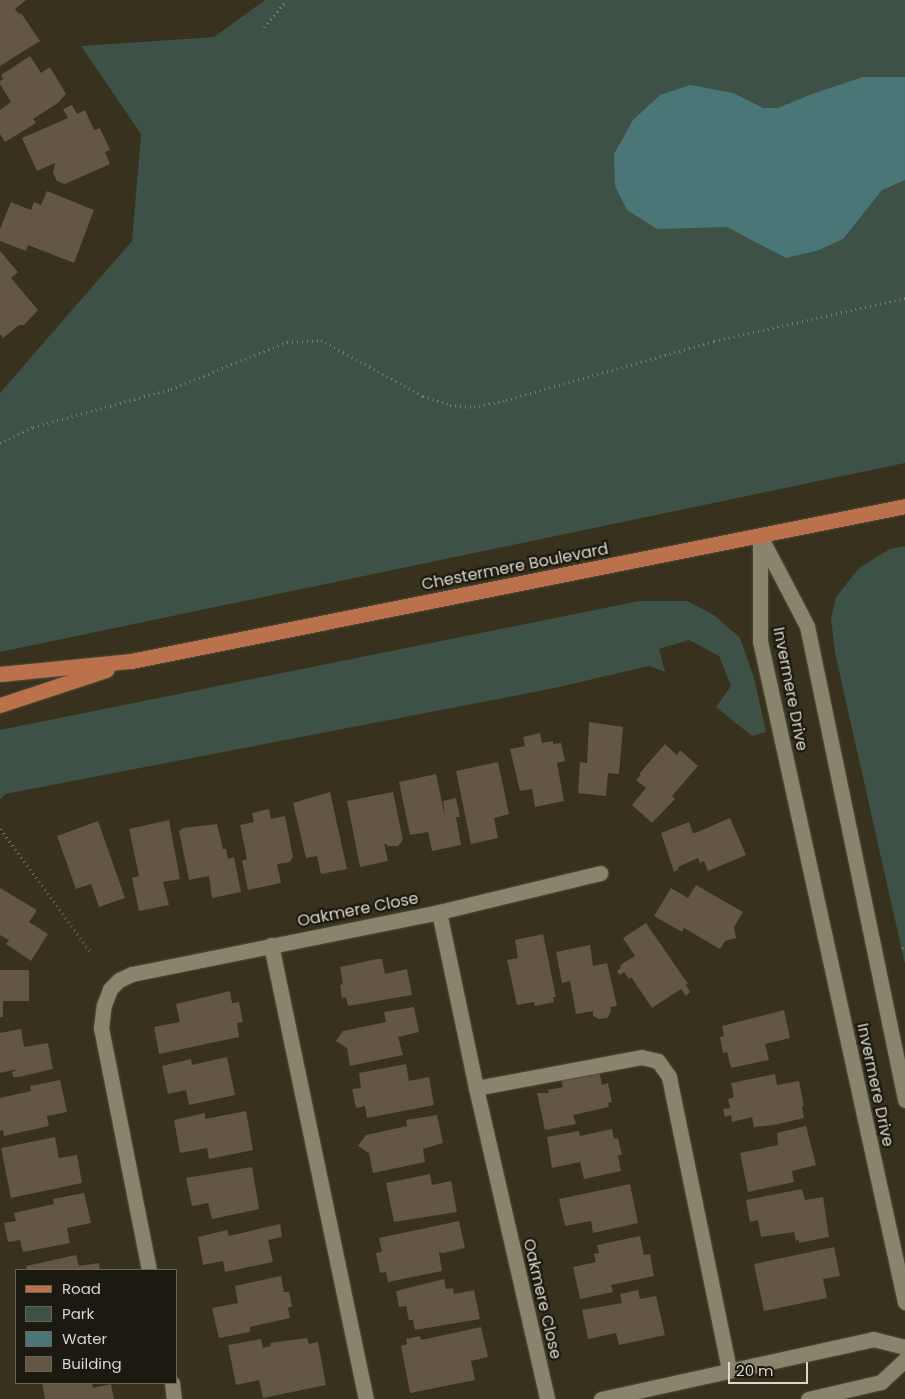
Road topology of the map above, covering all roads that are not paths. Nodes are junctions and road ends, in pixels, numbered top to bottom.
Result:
1 (905, 506) edge
2 (760, 536) junction
3 (131, 661) junction
4 (0, 674) edge
5 (0, 705) edge
6 (600, 873) dead end
7 (439, 912) junction
8 (271, 945) junction
9 (476, 1088) junction
10 (905, 1100) edge
11 (150, 1269) edge
12 (905, 1302) edge
13 (905, 1347) edge
14 (905, 1360) edge
15 (729, 1370) junction
16 (172, 1384) edge
17 (174, 1399) edge
18 (366, 1399) edge
19 (547, 1399) edge
20 (601, 1399) edge
21 (808, 1399) edge

1 - 2 main road, Chestermere Boulevard
2 - 3 main road, Chestermere Boulevard
2 - 10 street, Invermere Drive
2 - 12 street, Invermere Drive
3 - 4 main road, Chestermere Boulevard
3 - 5 main road, Chestermere Boulevard
6 - 7 street
7 - 8 street, Oakmere Close
7 - 9 street, Oakmere Close
8 - 11 street, Oakmere Close
8 - 18 street
9 - 15 street
9 - 19 street, Oakmere Close
13 - 15 street
14 - 21 street
15 - 20 street
16 - 17 street

